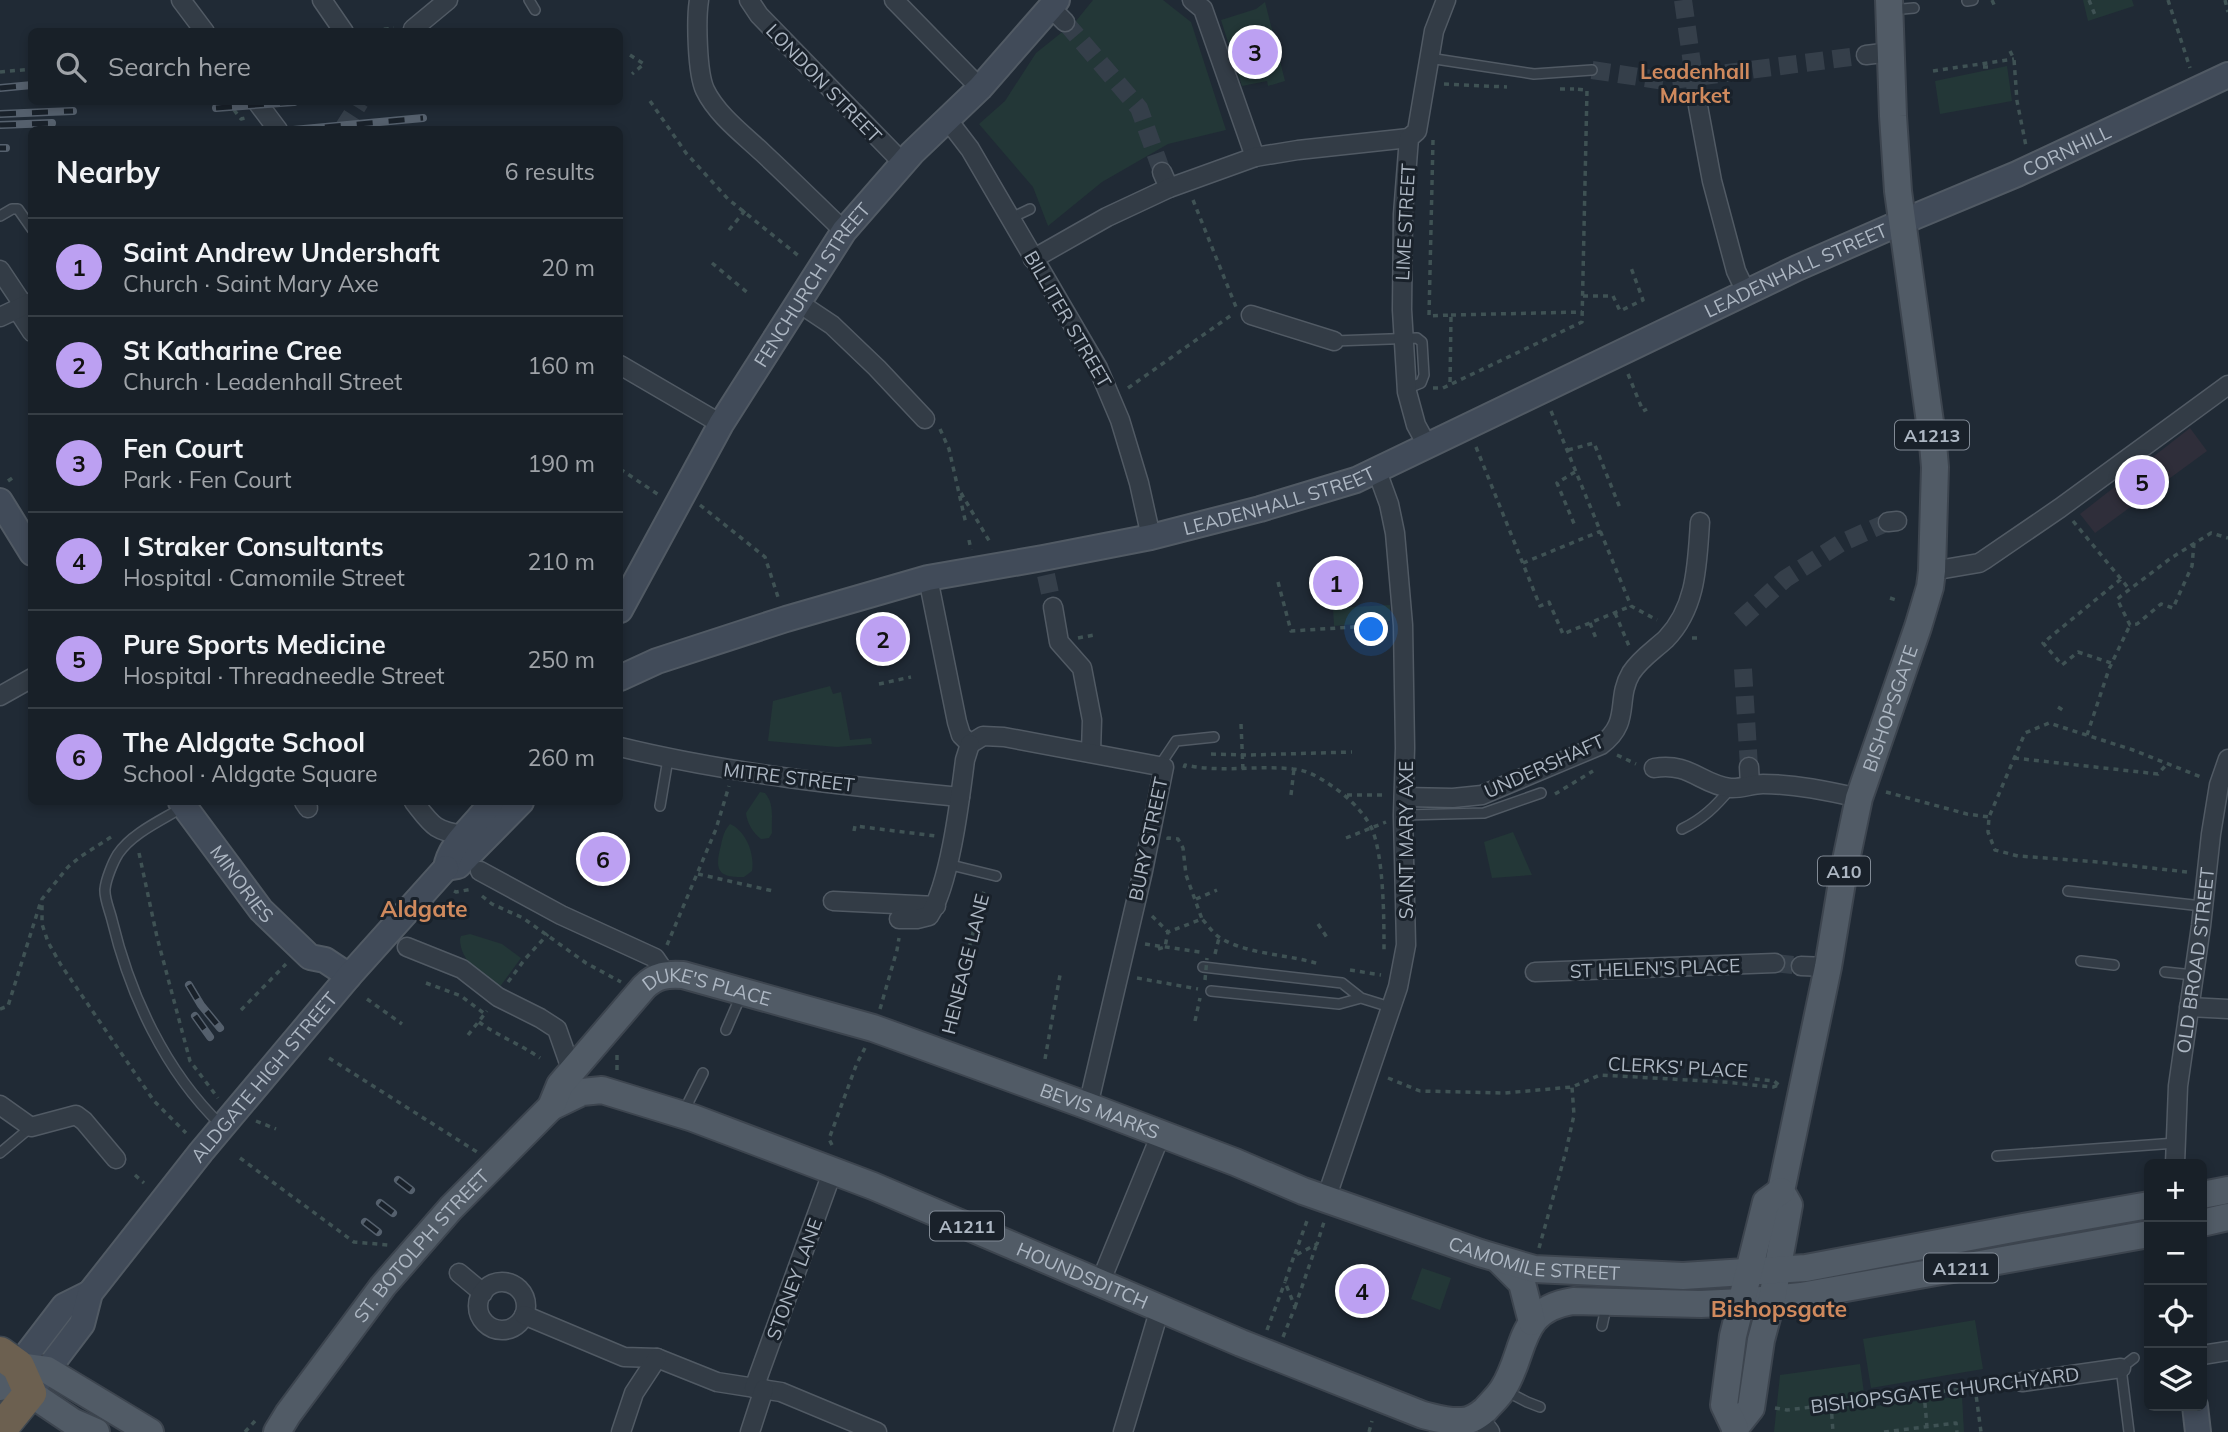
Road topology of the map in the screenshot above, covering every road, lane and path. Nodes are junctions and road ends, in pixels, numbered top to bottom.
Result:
1 (181, 0) edge
2 (322, 0) edge
3 (448, 0) edge
4 (528, 0) edge
5 (699, 0) edge
6 (749, 0) edge
7 (894, 0) edge
8 (1192, 0) edge
9 (1446, 0) edge
10 (1973, 0) edge
11 (1992, 0) edge
12 (2090, 0) edge
13 (2168, 0) edge
14 (2225, 0) edge
15 (1967, 1) edge
16 (1898, 6) edge
17 (1995, 7) dead end
18 (1051, 8) edge
19 (536, 10) dead end
20 (2228, 12) edge
21 (2095, 15) dead end
22 (415, 27) joint
23 (202, 28) edge
24 (341, 28) edge
25 (405, 28) edge
26 (2010, 51) dead end
27 (630, 55) dead end
28 (1429, 58) junction
29 (2014, 59) junction
30 (28, 69) edge
31 (1592, 69) tunnel mouth
32 (1933, 71) dead end
33 (0, 72) edge
34 (632, 74) dead end
35 (2192, 75) dead end
36 (2228, 75) edge
37 (1437, 84) dead end
38 (1519, 87) dead end
39 (980, 88) junction
40 (1560, 89) dead end
41 (650, 101) dead end
42 (259, 105) edge
43 (1698, 106) tunnel mouth
44 (947, 119) junction
45 (275, 126) edge
46 (1409, 138) junction
47 (1433, 139) dead end
48 (2027, 151) dead end
49 (1255, 158) junction
50 (902, 163) junction
51 (1172, 181) junction
52 (748, 207) dead end
53 (1030, 209) dead end
54 (1008, 212) junction
55 (0, 216) edge
56 (1902, 222) junction
57 (28, 223) edge
58 (729, 230) dead end
59 (844, 231) junction
60 (1033, 259) junction
61 (712, 263) dead end
62 (1630, 265) dead end
63 (0, 270) edge
64 (818, 272) junction
65 (1746, 292) junction
66 (749, 294) dead end
67 (1583, 296) junction
68 (799, 303) junction
69 (24, 306) edge
70 (1582, 312) junction
71 (1251, 315) dead end
72 (1451, 316) junction
73 (0, 317) edge
74 (1404, 339) junction
75 (1334, 341) joint
76 (1621, 352) junction
77 (623, 367) edge
78 (1450, 385) junction
79 (2228, 385) edge
80 (1444, 388) dead end
81 (1112, 399) junction
82 (1647, 409) dead end
83 (925, 419) joint
84 (1556, 422) dead end
85 (721, 424) junction
86 (1475, 445) dead end
87 (1428, 447) junction
88 (1567, 450) junction
89 (623, 471) edge
90 (1377, 471) junction
91 (1576, 471) junction
92 (958, 488) junction
93 (0, 501) edge
94 (676, 505) junction
95 (701, 505) dead end
96 (1620, 508) dead end
97 (2060, 508) junction
98 (1700, 522) dead end
99 (966, 524) dead end
100 (1576, 526) dead end
101 (1601, 531) junction
102 (1151, 537) junction
103 (2228, 538) edge
104 (2194, 543) junction
105 (28, 547) edge
106 (1523, 563) junction
107 (1003, 564) junction
108 (1932, 571) junction
109 (928, 578) junction
110 (2121, 579) junction
111 (1278, 582) dead end
112 (2128, 591) junction
113 (1890, 598) dead end
114 (1899, 601) dead end
115 (623, 604) edge
116 (1053, 607) tunnel mouth
117 (1631, 607) junction
118 (786, 619) junction
119 (1590, 623) junction
120 (1403, 625) junction
121 (2130, 625) junction
122 (1674, 629) junction
123 (1094, 635) dead end
124 (1692, 638) dead end
125 (1701, 638) dead end
126 (1072, 639) dead end
127 (1597, 640) dead end
128 (2111, 663) junction
129 (623, 677) edge
130 (911, 677) dead end
131 (28, 680) edge
132 (879, 684) dead end
133 (0, 696) edge
134 (2057, 707) dead end
135 (2066, 712) dead end
136 (1241, 724) dead end
137 (2087, 735) junction
138 (1214, 737) dead end
139 (970, 744) junction
140 (1601, 745) junction
141 (623, 748) edge
142 (1090, 752) junction
143 (1352, 752) dead end
144 (1203, 753) dead end
145 (1242, 755) junction
146 (2013, 758) junction
147 (668, 759) junction
148 (2228, 760) edge
149 (2167, 764) junction
150 (1160, 765) junction
151 (1185, 765) dead end
152 (1654, 768) joint
153 (1294, 769) junction
154 (1243, 770) junction
155 (733, 771) junction
156 (2219, 785) junction
157 (1731, 788) junction
158 (1541, 793) dead end
159 (1887, 793) dead end
160 (1291, 795) dead end
161 (1347, 795) junction
162 (960, 797) junction
163 (1404, 797) junction
164 (1859, 798) junction
165 (182, 805) edge
166 (184, 805) edge
167 (416, 805) edge
168 (489, 805) edge
169 (518, 805) edge
170 (660, 806) dead end
171 (1403, 815) junction
172 (1989, 817) junction
173 (1371, 828) junction
174 (1682, 829) dead end
175 (854, 831) dead end
176 (119, 832) dead end
177 (464, 835) junction
178 (1346, 838) dead end
179 (952, 839) junction
180 (1178, 839) dead end
181 (141, 845) dead end
182 (947, 864) junction
183 (446, 868) junction
184 (480, 872) dead end
185 (698, 874) junction
186 (2206, 874) junction
187 (993, 875) joint
188 (1217, 890) dead end
189 (773, 891) dead end
190 (2068, 891) dead end
191 (456, 892) dead end
192 (42, 899) junction
193 (1195, 899) junction
194 (833, 901) dead end
195 (936, 906) junction
196 (1154, 906) dead end
197 (2202, 906) junction
198 (561, 915) junction
199 (899, 919) joint
200 (1202, 919) junction
201 (1318, 924) dead end
202 (1168, 932) junction
203 (547, 935) junction
204 (1219, 938) junction
205 (1328, 939) dead end
206 (407, 947) dead end
207 (1158, 949) dead end
208 (305, 953) junction
209 (1215, 954) dead end
210 (2081, 961) dead end
211 (1205, 962) joint
212 (1383, 963) dead end
213 (1775, 963) tunnel mouth
214 (2114, 965) dead end
215 (1325, 966) dead end
216 (1801, 966) tunnel mouth
217 (1828, 967) junction
218 (1346, 969) dead end
219 (1535, 972) dead end
220 (2165, 972) dead end
221 (666, 974) junction
222 (1060, 975) dead end
223 (1383, 975) dead end
224 (2193, 975) junction
225 (1138, 978) dead end
226 (1205, 980) dead end
227 (426, 983) dead end
228 (341, 985) junction
229 (626, 985) dead end
230 (1200, 989) dead end
231 (1211, 990) dead end
232 (741, 993) junction
233 (499, 997) junction
234 (1362, 998) junction
235 (367, 999) dead end
236 (1390, 1007) junction
237 (2189, 1007) junction
238 (0, 1009) edge
239 (2228, 1009) edge
240 (241, 1010) dead end
241 (485, 1014) dead end
242 (479, 1022) dead end
243 (402, 1024) dead end
244 (874, 1026) junction
245 (475, 1027) dead end
246 (726, 1030) dead end
247 (468, 1035) dead end
248 (943, 1055) junction
249 (329, 1058) dead end
250 (540, 1058) dead end
251 (1045, 1059) dead end
252 (572, 1068) junction
253 (1370, 1072) junction
254 (703, 1073) dead end
255 (1705, 1074) dead end
256 (1572, 1087) junction
257 (218, 1098) dead end
258 (0, 1105) edge
259 (1088, 1106) junction
260 (551, 1107) junction
261 (682, 1115) junction
262 (252, 1119) dead end
263 (31, 1127) junction
264 (223, 1127) junction
265 (276, 1129) dead end
266 (186, 1133) dead end
267 (1161, 1135) junction
268 (2176, 1143) junction
269 (0, 1153) edge
270 (1997, 1156) dead end
271 (240, 1158) dead end
272 (116, 1159) dead end
273 (2175, 1159) edge
274 (834, 1162) junction
275 (135, 1175) dead end
276 (482, 1177) junction
277 (144, 1183) dead end
278 (2228, 1190) edge
279 (1781, 1191) junction
280 (2207, 1194) edge
281 (2144, 1207) edge
282 (1320, 1210) junction
283 (2228, 1217) edge
284 (2206, 1222) edge
285 (2144, 1235) edge
286 (1317, 1244) junction
287 (388, 1245) dead end
288 (1294, 1255) junction
289 (1499, 1260) junction
290 (1534, 1269) junction
291 (1777, 1270) junction
292 (1748, 1272) junction
293 (459, 1273) dead end
294 (1285, 1282) junction
295 (1100, 1283) junction
296 (483, 1293) junction
297 (1772, 1299) junction
298 (1742, 1303) junction
299 (1295, 1307) junction
300 (1160, 1308) junction
301 (528, 1316) junction
302 (1532, 1322) junction
303 (1264, 1338) dead end
304 (1282, 1339) dead end
305 (2228, 1351) edge
306 (2207, 1354) edge
307 (657, 1358) junction
308 (2128, 1363) joint
309 (19, 1374) edge
310 (2022, 1381) joint
311 (1975, 1387) junction
312 (759, 1388) junction
313 (1503, 1389) junction
314 (1924, 1393) junction
315 (1831, 1405) junction
316 (1540, 1406) dead end
317 (2196, 1411) edge
318 (1741, 1423) edge
319 (1484, 1424) edge
320 (1927, 1427) junction
321 (0, 1430) edge
322 (96, 1432) edge
323 (150, 1432) edge
324 (276, 1432) edge
325 (621, 1432) edge
326 (750, 1432) edge
327 (877, 1432) edge
328 (1123, 1432) edge
329 (1833, 1432) edge
330 (1884, 1432) edge
331 (1957, 1432) edge
332 (1981, 1432) edge
333 (2129, 1432) edge
334 (2198, 1432) edge

1 - 23 street
2 - 24 street
3 - 22 street
4 - 19 lane
5 - 59 street
6 - 50 street, LONDON STREET
7 - 39 street
8 - 49 street
9 - 28 street, LIME STREET
10 - 15 lane
11 - 17 path
12 - 21 path
13 - 35 path
14 - 20 path
16 - 56 main road, A1213
18 - 39 street, FENCHURCH STREET
22 - 25 path
26 - 29 path
27 - 34 path
28 - 31 lane
28 - 46 street, LIME STREET
29 - 32 path
29 - 48 path
30 - 33 path
36 - 56 street, CORNHILL
37 - 38 path
39 - 44 street, FENCHURCH STREET
40 - 67 path
41 - 64 path
42 - 45 street
43 - 65 street
44 - 50 street, FENCHURCH STREET
44 - 54 street, BILLITER STREET
46 - 49 street
46 - 74 street, LIME STREET
47 - 72 path
49 - 51 street
50 - 59 street, FENCHURCH STREET
51 - 60 street
51 - 81 path
52 - 58 path, bridge
53 - 54 lane
54 - 60 street, BILLITER STREET
55 - 57 lane
56 - 65 street, LEADENHALL STREET
56 - 108 main road, BISHOPSGATE / A1213
59 - 64 street, FENCHURCH STREET
60 - 81 street, BILLITER STREET
61 - 66 path
62 - 67 path
63 - 69 street
64 - 68 street, FENCHURCH STREET
65 - 76 street, LEADENHALL STREET
67 - 70 path
68 - 83 street
68 - 85 street, FENCHURCH STREET
69 - 73 street
70 - 72 path
70 - 78 path
71 - 75 street
72 - 78 path
74 - 75 lane
74 - 87 street, LIME STREET
76 - 82 path
76 - 87 street, LEADENHALL STREET
77 - 85 street
78 - 80 path
79 - 97 street
81 - 102 street, BILLITER STREET
83 - 92 path
84 - 88 path
85 - 94 street, FENCHURCH STREET
86 - 106 path
87 - 90 street, LEADENHALL STREET
88 - 91 path
88 - 96 path
89 - 94 path
90 - 102 street, LEADENHALL STREET
90 - 120 street, SAINT MARY AXE
91 - 100 path
91 - 101 path
92 - 99 path
92 - 107 path
93 - 105 street
94 - 115 street, FENCHURCH STREET
95 - 118 path
97 - 108 street
97 - 110 path
98 - 122 street, UNDERSHAFT
101 - 106 path
101 - 117 path
102 - 107 street, LEADENHALL STREET
103 - 104 path
104 - 112 path
104 - 121 path
106 - 119 path
107 - 109 street, LEADENHALL STREET
108 - 164 main road, BISHOPSGATE / A10
109 - 118 street, LEADENHALL STREET
109 - 139 street
110 - 112 path
110 - 128 path
111 - 120 path
112 - 121 path
113 - 114 path
116 - 142 street
117 - 119 path
117 - 122 path
118 - 129 street, LEADENHALL STREET
119 - 127 path
120 - 163 street, SAINT MARY AXE
121 - 128 path
122 - 140 street, UNDERSHAFT
123 - 126 path
124 - 125 path
128 - 137 path
130 - 132 path
131 - 133 street
134 - 135 path
136 - 145 path
137 - 146 path
137 - 149 path
138 - 150 lane
139 - 142 street, BURY STREET
139 - 162 street
140 - 152 path
140 - 163 street, UNDERSHAFT
141 - 147 street, MITRE STREET
142 - 150 street, BURY STREET
143 - 145 path
144 - 145 path
145 - 154 path
146 - 149 path
146 - 172 path
147 - 155 street, MITRE STREET
147 - 170 lane
148 - 156 street, OLD BROAD STREET
149 - 156 path
150 - 259 street, BURY STREET
151 - 154 path
152 - 157 street
153 - 154 path
153 - 160 path
153 - 161 path
155 - 162 street, MITRE STREET
155 - 185 path
156 - 186 street, OLD BROAD STREET
157 - 164 street
157 - 174 lane
158 - 171 lane
159 - 172 path
161 - 163 path
161 - 173 path
162 - 179 street
163 - 171 street, SAINT MARY AXE
164 - 217 main road, BISHOPSGATE / A10
165 - 264 lane
166 - 208 street, MINORIES
167 - 177 street
168 - 177 street
169 - 183 street
171 - 236 street, SAINT MARY AXE
172 - 186 path
173 - 178 path
173 - 212 path
175 - 179 path
176 - 192 path
177 - 183 street
179 - 182 street
180 - 193 path
181 - 257 path
182 - 187 lane, HENEAGE LANE
182 - 195 street
183 - 228 street, ALDGATE HIGH STREET
184 - 198 street
185 - 189 path
185 - 221 path
186 - 197 street, OLD BROAD STREET
187 - 248 path, HENEAGE LANE
188 - 193 path
190 - 197 lane
191 - 203 path
192 - 238 path
192 - 266 path
193 - 200 path
194 - 195 street
195 - 199 street
196 - 202 path
197 - 224 street, OLD BROAD STREET
198 - 203 path
198 - 221 street
199 - 244 path
200 - 202 path
200 - 204 path
201 - 205 path
202 - 207 path
203 - 229 path
203 - 233 path
204 - 209 path
204 - 215 path
206 - 233 street
208 - 228 street, MINORIES
208 - 240 path
210 - 214 lane
211 - 226 path, bridge
211 - 234 lane
213 - 219 street, ST HELEN'S PLACE
216 - 217 street
217 - 279 main road, BISHOPSGATE / A10
218 - 223 path
220 - 224 lane
221 - 232 main road, DUKE'S PLACE
221 - 252 main road, DUKE'S PLACE
222 - 251 path
224 - 237 street, OLD BROAD STREET
225 - 230 path
227 - 241 path
228 - 264 street, ALDGATE HIGH STREET
231 - 234 lane
232 - 244 main road, DUKE'S PLACE
232 - 246 lane
233 - 252 street
234 - 236 lane
235 - 243 path
236 - 253 street, SAINT MARY AXE
237 - 239 street
237 - 268 street, OLD BROAD STREET
242 - 250 path
244 - 248 main road, BEVIS MARKS
244 - 274 path
245 - 247 path
248 - 259 main road, BEVIS MARKS
249 - 276 path
252 - 260 main road, ST. BOTOLPH STREET
253 - 256 path, CLERKS' PLACE
253 - 282 street, SAINT MARY AXE
254 - 261 lane
255 - 256 path, CLERKS' PLACE
256 - 290 path
258 - 263 street
259 - 267 main road, BEVIS MARKS
260 - 261 main road, HOUNDSDITCH / A1211
260 - 276 main road, ST. BOTOLPH STREET
261 - 274 main road, HOUNDSDITCH / A1211
262 - 265 path
263 - 269 lane
263 - 272 street
264 - 309 street, ALDGATE HIGH STREET
267 - 282 main road, BEVIS MARKS
267 - 295 street
268 - 270 lane
268 - 273 street, OLD BROAD STREET
271 - 287 path
274 - 295 main road, HOUNDSDITCH / A1211
274 - 312 street, STONEY LANE
275 - 277 path
276 - 324 main road, ST. BOTOLPH STREET
278 - 280 main road
279 - 291 main road, BISHOPSGATE / A10
279 - 292 main road, BISHOPSGATE / A10
281 - 291 main road, A1211
282 - 286 path
282 - 288 path
282 - 289 main road, CAMOMILE STREET
283 - 284 main road
285 - 297 main road, A1211
286 - 288 path
286 - 299 path
288 - 294 path
289 - 290 main road, CAMOMILE STREET
289 - 302 main road
290 - 292 main road, CAMOMILE STREET
291 - 292 main road, CAMOMILE STREET
291 - 297 main road, BISHOPSGATE / A10
292 - 298 main road, BISHOPSGATE / A10
293 - 296 street
294 - 299 path
294 - 303 path
295 - 300 main road, HOUNDSDITCH / A1211
296 - 301 street
296 - 301 street
297 - 298 main road, CAMOMILE STREET
297 - 318 main road, BISHOPSGATE / A10
298 - 302 main road, CAMOMILE STREET
298 - 318 main road, BISHOPSGATE / A10
299 - 304 path
300 - 319 main road, HOUNDSDITCH / A1211
300 - 328 street
301 - 307 street
302 - 313 main road, A1211
305 - 306 street
307 - 312 street
307 - 325 street
308 - 310 street, BISHOPSGATE CHURCHYARD
308 - 333 lane
309 - 321 highway
309 - 322 main road
309 - 323 main road
310 - 311 path, BISHOPSGATE CHURCHYARD
311 - 314 path, BISHOPSGATE CHURCHYARD
311 - 332 path
312 - 326 street, STONEY LANE
312 - 327 street
313 - 316 lane
313 - 319 main road, A1211
314 - 315 path, BISHOPSGATE CHURCHYARD
314 - 320 path
315 - 318 path, BISHOPSGATE CHURCHYARD
315 - 329 path
317 - 334 street
320 - 330 path
320 - 331 path

